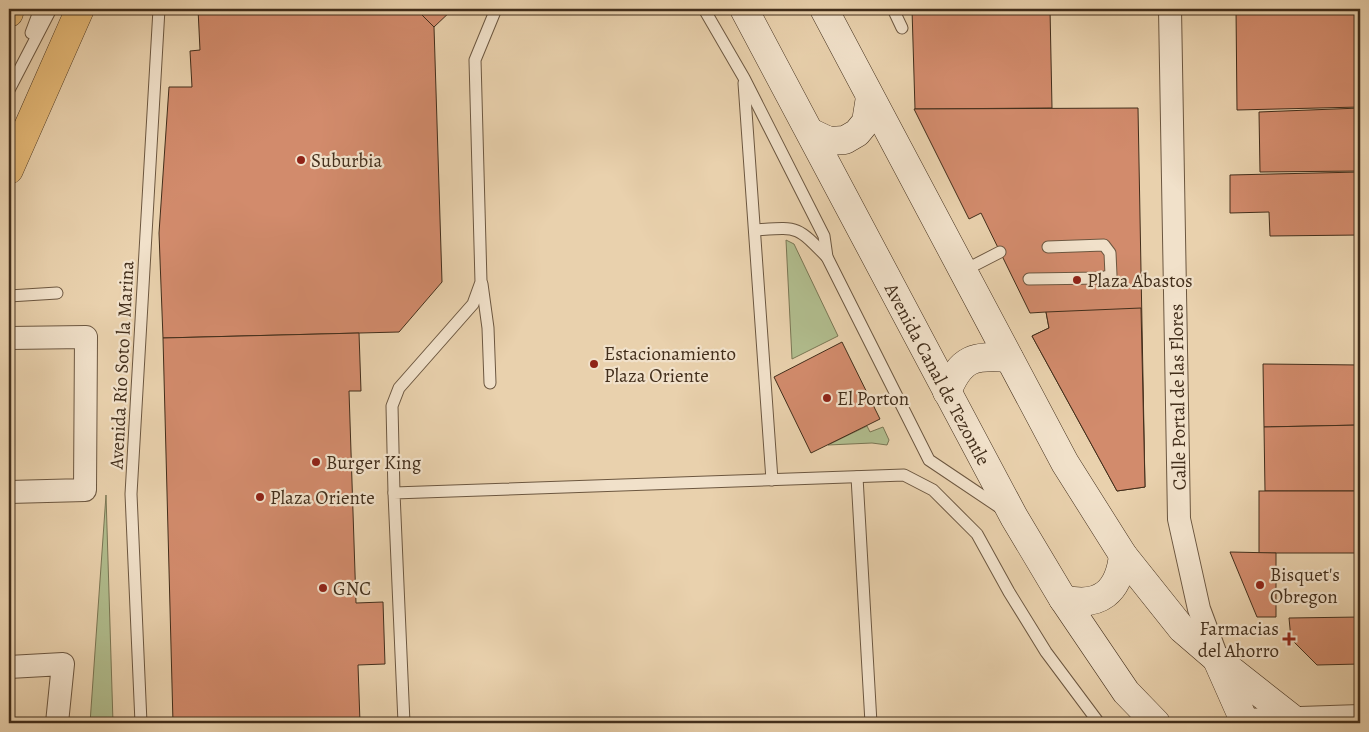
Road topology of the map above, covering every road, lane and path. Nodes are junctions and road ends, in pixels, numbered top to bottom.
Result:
1 (10, 9) edge
2 (40, 9) edge
3 (51, 9) edge
4 (80, 9) edge
5 (159, 9) edge
6 (496, 9) edge
7 (704, 9) edge
8 (744, 9) edge
9 (824, 9) edge
10 (893, 9) edge
11 (1170, 9) edge
12 (9, 13) edge
13 (902, 28) dead end
14 (18, 70) junction
15 (744, 78) junction
16 (9, 90) edge
17 (870, 97) junction
18 (810, 132) junction
19 (9, 170) edge
20 (755, 230) junction
21 (1048, 247) dead end
22 (1000, 252) dead end
23 (827, 257) junction
24 (963, 271) junction
25 (1029, 279) dead end
26 (481, 282) junction
27 (57, 293) dead end
28 (9, 296) edge
29 (9, 338) edge
30 (1009, 358) junction
31 (490, 383) dead end
32 (947, 392) junction
33 (857, 477) junction
34 (772, 480) junction
35 (9, 492) edge
36 (394, 493) junction
37 (1014, 517) junction
38 (1123, 555) junction
39 (1063, 599) junction
40 (1218, 660) junction
41 (9, 667) edge
42 (1360, 716) edge
43 (1296, 720) edge
44 (1244, 722) edge
45 (58, 723) edge
46 (141, 723) edge
47 (404, 723) edge
48 (871, 723) edge
49 (1100, 723) edge
50 (1156, 723) edge

1 - 12 main road
2 - 14 lane
3 - 14 lane
4 - 19 main road
5 - 46 lane, Avenida Río Soto la Marina
6 - 26 lane
7 - 15 lane
8 - 18 main road, Avenida Canal de Tezontle
9 - 17 main road
10 - 13 lane
11 - 40 street, Calle Portal de las Flores
14 - 16 lane
15 - 20 lane
15 - 23 lane
17 - 18 main road
17 - 24 main road
18 - 32 main road, Avenida Canal de Tezontle
20 - 23 lane
20 - 34 lane
21 - 25 lane
22 - 24 lane
23 - 37 lane
24 - 30 main road
26 - 31 lane
26 - 36 lane
27 - 28 lane
29 - 35 street
30 - 32 main road
30 - 38 main road
32 - 37 main road, Avenida Canal de Tezontle
33 - 34 lane
33 - 48 lane
33 - 49 lane
34 - 36 lane
36 - 47 lane
37 - 39 main road, Avenida Canal de Tezontle
38 - 39 main road
38 - 40 main road
39 - 50 main road, Avenida Canal de Tezontle
40 - 43 main road
40 - 44 main road
41 - 45 street
42 - 43 street
43 - 44 street

